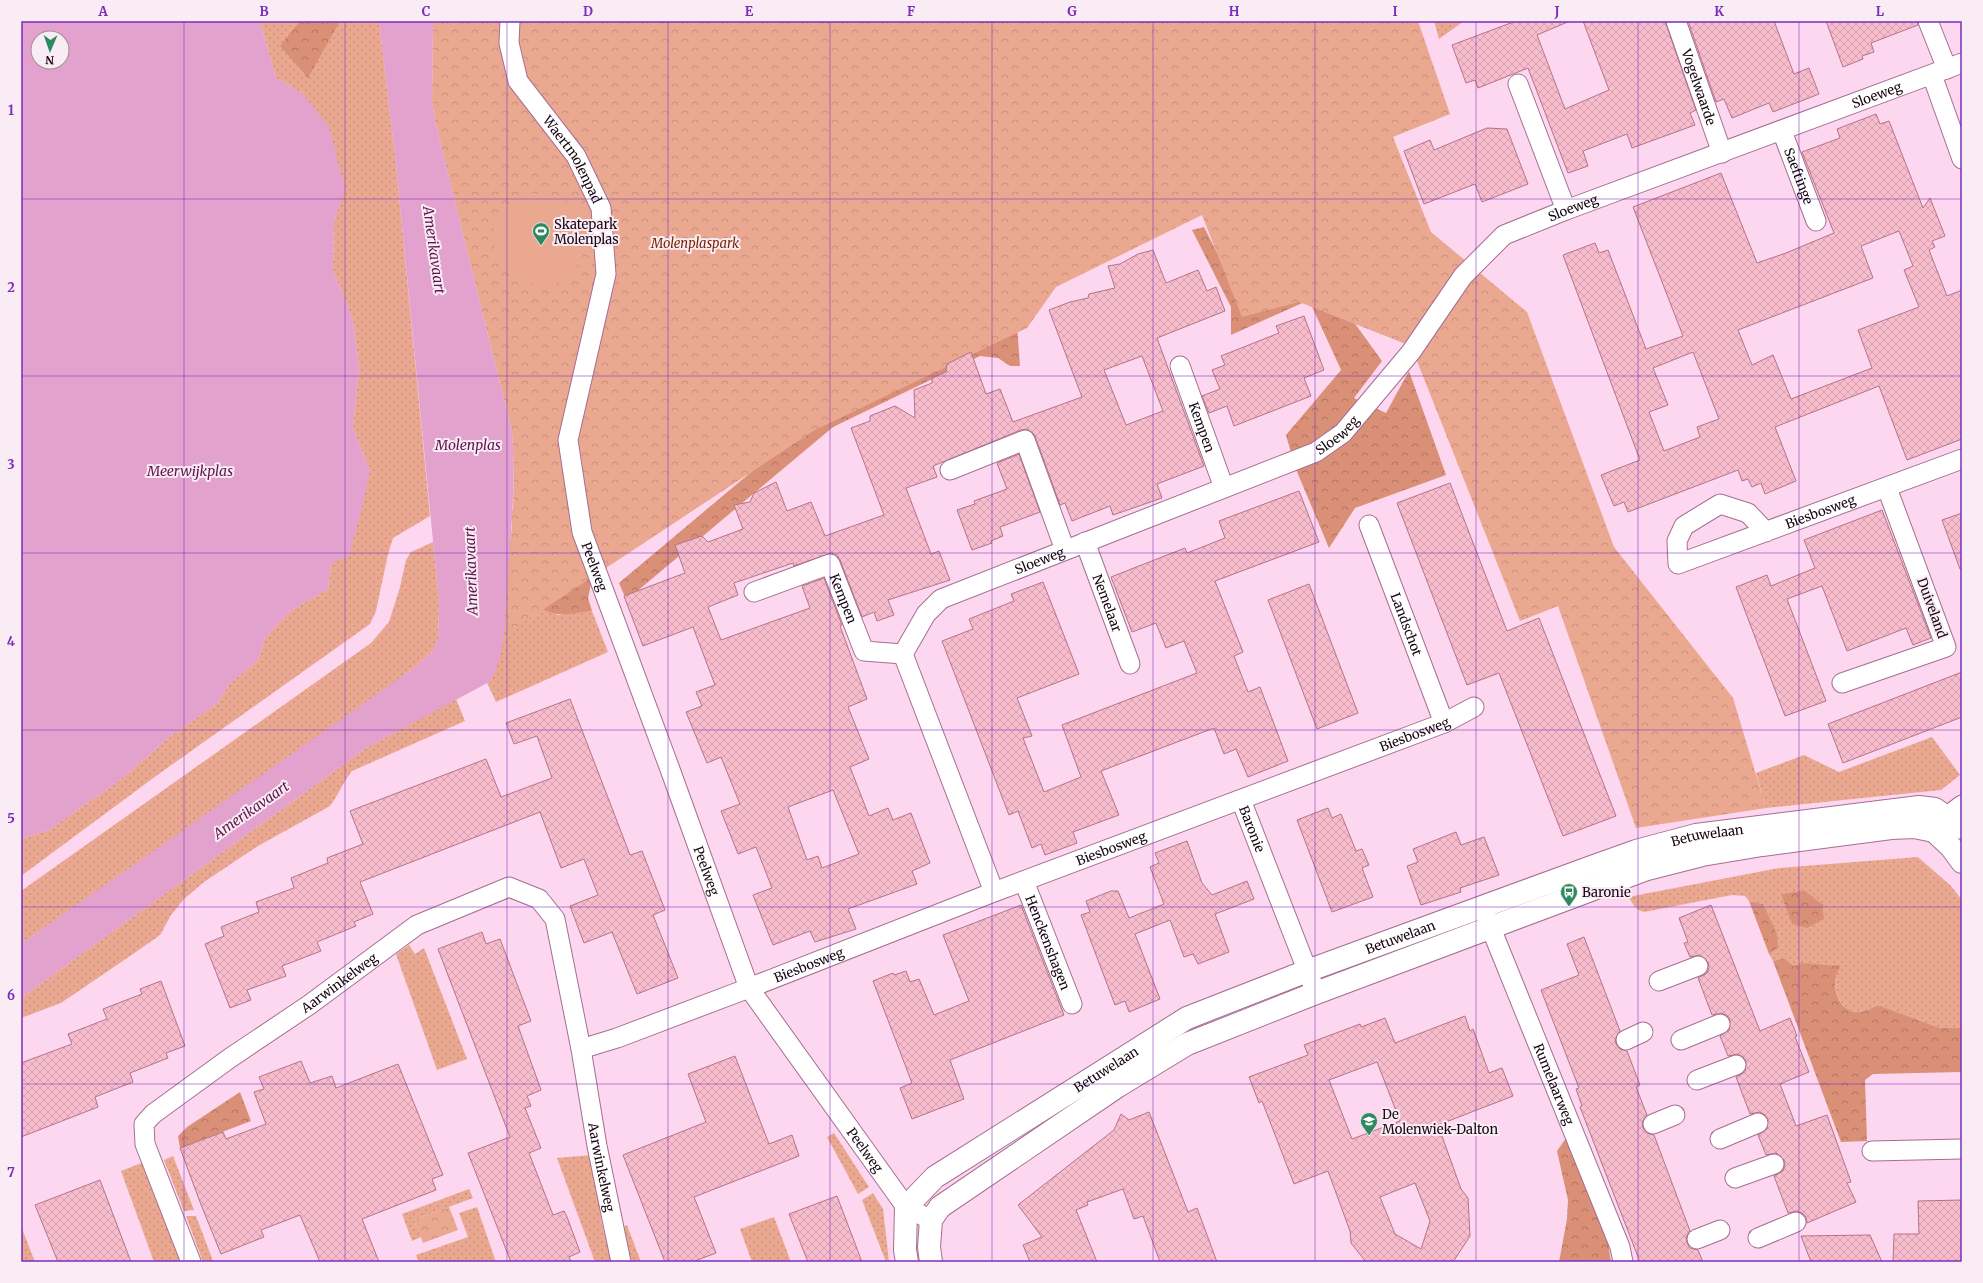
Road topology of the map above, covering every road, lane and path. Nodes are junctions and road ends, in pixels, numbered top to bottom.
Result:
1 (510, 21) edge
2 (1676, 21) edge
3 (1928, 21) edge
4 (1947, 69) edge
5 (1518, 84) dead end
6 (1782, 131) junction
7 (1722, 153) junction
8 (1962, 160) edge
9 (1566, 210) junction
10 (1816, 221) dead end
11 (1180, 366) dead end
12 (1962, 459) edge
13 (950, 470) dead end
14 (572, 472) joint
15 (1224, 488) junction
16 (1887, 488) junction
17 (1369, 525) dead end
18 (1766, 532) junction
19 (1085, 542) junction
20 (1065, 550) junction
21 (754, 592) dead end
22 (903, 654) junction
23 (1130, 664) dead end
24 (1842, 683) dead end
25 (1474, 707) dead end
26 (1444, 723) junction
27 (1241, 800) junction
28 (1951, 820) edge
29 (1962, 862) edge
30 (1024, 881) junction
31 (994, 892) junction
32 (1482, 906) junction
33 (1491, 927) junction
34 (1698, 966) dead end
35 (1307, 971) junction
36 (1658, 981) dead end
37 (749, 988) junction
38 (1316, 992) junction
39 (1072, 1004) dead end
40 (1720, 1024) dead end
41 (1643, 1032) dead end
42 (1626, 1040) dead end
43 (1681, 1040) dead end
44 (582, 1049) junction
45 (1736, 1065) dead end
46 (1697, 1080) dead end
47 (1675, 1115) dead end
48 (1758, 1123) dead end
49 (1653, 1124) dead end
50 (1720, 1139) dead end
51 (1962, 1149) edge
52 (1872, 1151) dead end
53 (1774, 1164) dead end
54 (1735, 1178) dead end
55 (906, 1207) junction
56 (931, 1220) junction
57 (1796, 1222) dead end
58 (1720, 1230) dead end
59 (1758, 1238) dead end
60 (1697, 1239) dead end
61 (191, 1262) edge
62 (621, 1262) edge
63 (907, 1262) edge
64 (931, 1262) edge
65 (1623, 1262) edge

1 - 14 street, Waertmolenpad
2 - 7 street, Vogelwaarde
3 - 4 street
4 - 6 street, Sloeweg
4 - 8 street
5 - 9 street
6 - 7 street, Sloeweg
6 - 10 street, Saeftinge
7 - 9 street, Sloeweg
9 - 15 street, Sloeweg
11 - 15 street, Kempen
12 - 16 street, Biesbosweg
13 - 20 street
14 - 37 street, Peelweg
15 - 19 street, Sloeweg
16 - 18 street, Biesbosweg
16 - 24 street, Duiveland
17 - 26 street, Landschot
18 - 18 street, Biesbosweg
19 - 20 street, Sloeweg
19 - 23 street, Nemelaar
20 - 22 street, Sloeweg
21 - 22 street, Kempen
22 - 31 street
25 - 26 street, Biesbosweg
26 - 27 street, Biesbosweg
27 - 30 street, Biesbosweg
27 - 35 street, Baronie
28 - 29 street
28 - 32 street, Betuwelaan
28 - 33 street, Betuwelaan
30 - 31 street, Biesbosweg
30 - 39 street, Henckenshagen
31 - 37 street, Biesbosweg
32 - 33 street, Rumelaarweg
32 - 35 street, Betuwelaan
33 - 38 street, Betuwelaan
33 - 65 street, Rumelaarweg
34 - 36 street
35 - 38 street, Baronie
35 - 55 street, Betuwelaan
37 - 44 street
37 - 55 street, Peelweg
38 - 56 street, Betuwelaan
40 - 43 street
41 - 42 street
44 - 61 street, Aarwinkelweg
44 - 62 street, Aarwinkelweg
45 - 46 street
47 - 49 street
48 - 50 street
51 - 52 street
53 - 54 street
55 - 56 street, Peelweg
55 - 63 street
56 - 64 street
57 - 59 street
58 - 60 street

